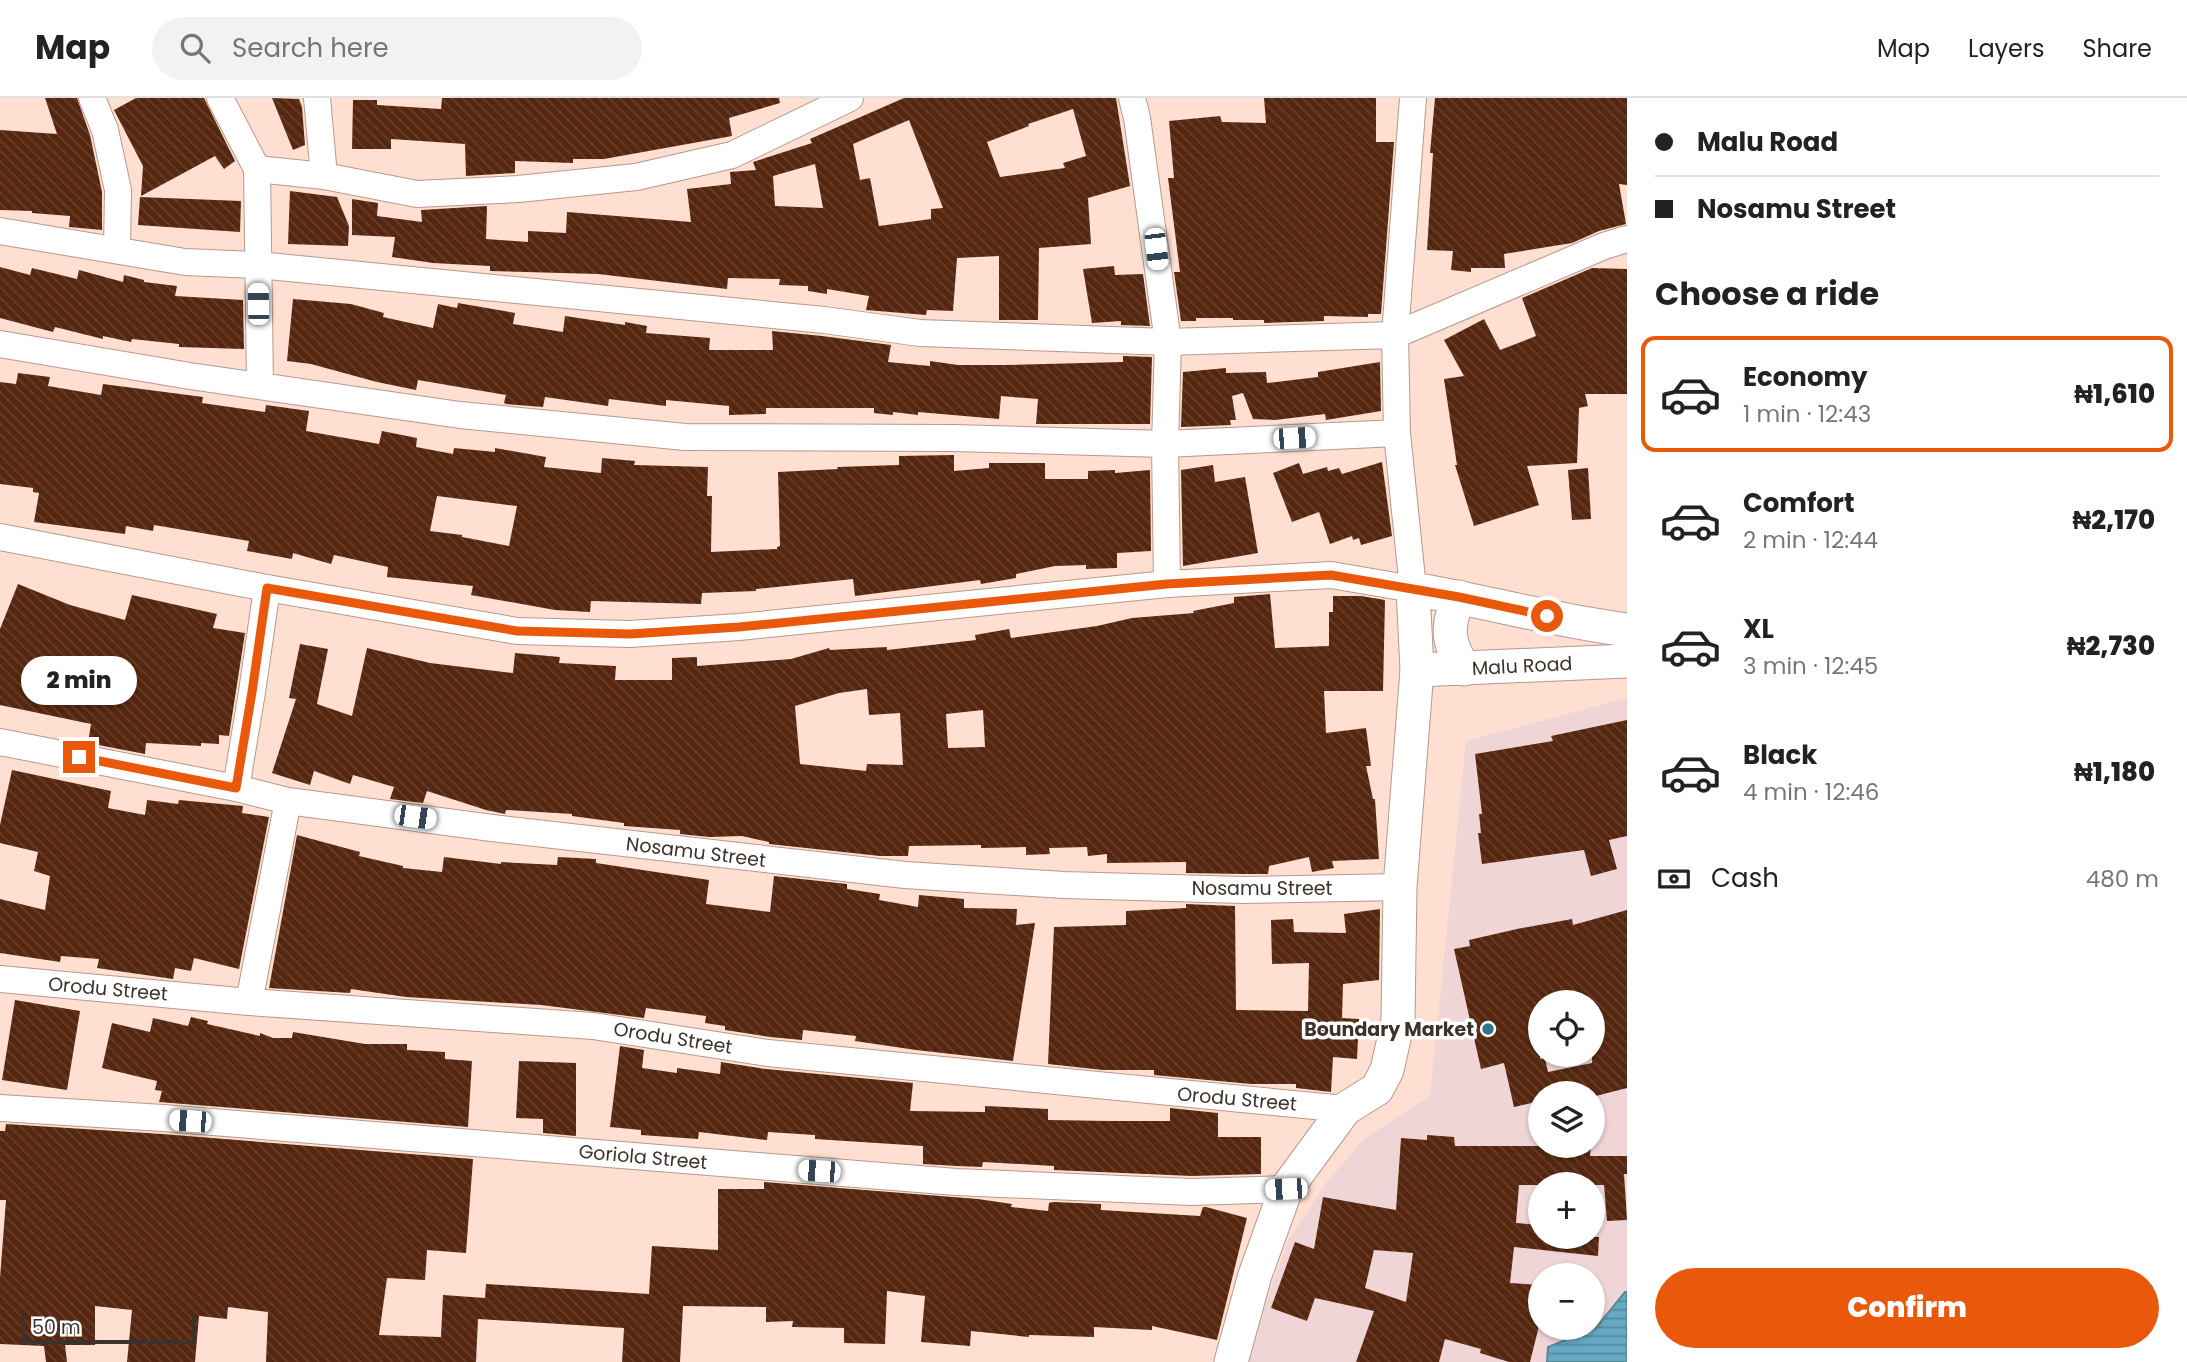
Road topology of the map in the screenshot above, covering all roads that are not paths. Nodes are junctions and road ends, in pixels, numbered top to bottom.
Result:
1 (92, 98) edge
2 (220, 98) edge
3 (317, 98) edge
4 (850, 98) edge
5 (1132, 98) edge
6 (1413, 98) edge
7 (257, 169) junction
8 (324, 176) junction
9 (0, 231) edge
10 (1627, 239) edge
11 (117, 250) junction
12 (258, 265) junction
13 (1395, 335) junction
14 (1168, 342) junction
15 (0, 344) edge
16 (260, 385) junction
17 (1397, 433) junction
18 (1165, 444) junction
19 (0, 537) edge
20 (1167, 584) junction
21 (1403, 587) junction
22 (267, 588) junction
23 (1459, 597) junction
24 (1627, 630) edge
25 (1627, 661) edge
26 (1464, 669) junction
27 (1416, 670) junction
28 (0, 742) edge
29 (236, 788) junction
30 (288, 801) junction
31 (1400, 887) junction
32 (0, 979) edge
33 (249, 1002) junction
34 (0, 1108) edge
35 (1345, 1109) junction
36 (1286, 1189) junction
37 (1233, 1356) edge

1 - 11 street
2 - 7 street
3 - 8 street
4 - 8 street
5 - 14 street
6 - 13 street
7 - 8 street
7 - 12 street
9 - 11 street
10 - 13 street
11 - 12 street
12 - 14 street
12 - 16 street
13 - 14 street
13 - 17 street
14 - 18 street
15 - 16 street
16 - 18 street
17 - 18 street
17 - 21 street
18 - 20 street
19 - 22 street
20 - 21 street
20 - 22 street
21 - 23 main road
21 - 27 main road
22 - 29 street
23 - 24 main road
23 - 26 main road
25 - 26 main road, Malu Road
26 - 27 main road, Malu Road
27 - 31 main road
28 - 29 street, Nosamu Street
29 - 30 street, Nosamu Street
30 - 31 street, Nosamu Street
30 - 33 street
31 - 35 main road
32 - 33 street, Orodu Street
33 - 35 street, Orodu Street
34 - 36 street, Goriola Street
35 - 36 main road
36 - 37 main road

